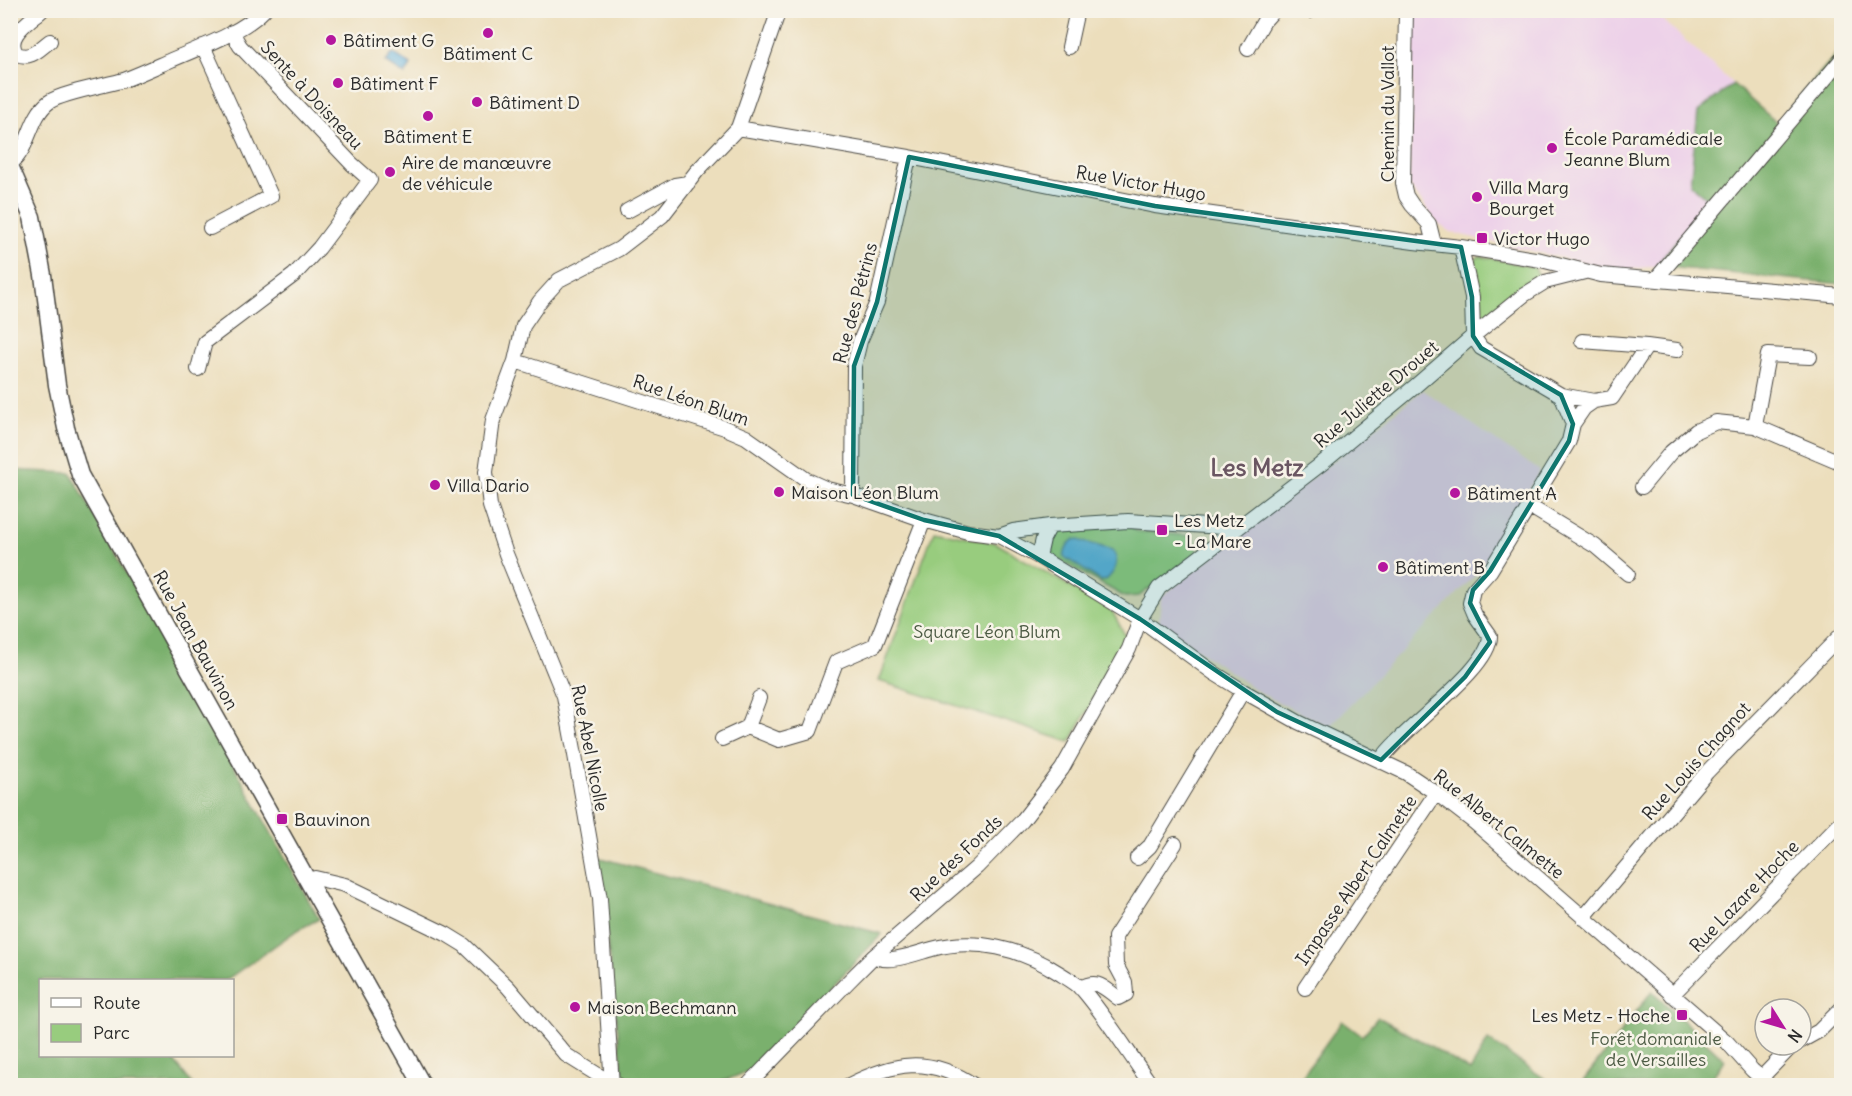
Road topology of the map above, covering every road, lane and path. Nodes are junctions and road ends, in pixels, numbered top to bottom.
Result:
1 (42, 10) edge
2 (245, 10) edge
3 (258, 10) edge
4 (264, 10) edge
5 (779, 10) edge
6 (1077, 10) edge
7 (1274, 10) edge
8 (1406, 10) edge
9 (237, 29) junction
10 (50, 41) dead end
11 (203, 46) junction
12 (1069, 46) dead end
13 (1248, 49) dead end
14 (1842, 59) edge
15 (738, 128) junction
16 (909, 157) junction
17 (10, 165) edge
18 (688, 183) junction
19 (14, 185) edge
20 (627, 210) dead end
21 (210, 228) dead end
22 (1434, 244) junction
23 (1461, 247) junction
24 (1541, 260) junction
25 (1585, 272) junction
26 (1654, 280) junction
27 (1545, 282) junction
28 (1842, 296) edge
29 (1473, 336) junction
30 (1582, 341) dead end
31 (1647, 346) junction
32 (1677, 350) dead end
33 (1810, 357) dead end
34 (515, 361) junction
35 (198, 369) dead end
36 (1561, 395) junction
37 (1594, 401) junction
38 (1573, 424) junction
39 (1755, 426) junction
40 (1842, 463) edge
41 (1642, 487) dead end
42 (853, 495) junction
43 (1529, 506) junction
44 (924, 520) junction
45 (1050, 526) junction
46 (1193, 526) junction
47 (1238, 528) junction
48 (999, 536) junction
49 (1204, 554) junction
50 (1039, 556) junction
51 (1628, 574) dead end
52 (1140, 619) junction
53 (1842, 634) edge
54 (1243, 691) junction
55 (759, 698) dead end
56 (748, 727) junction
57 (722, 740) dead end
58 (1381, 760) junction
59 (1436, 793) junction
60 (1842, 821) edge
61 (1175, 844) dead end
62 (1137, 858) dead end
63 (308, 881) junction
64 (1583, 918) junction
65 (874, 956) junction
66 (1080, 988) junction
67 (1305, 988) dead end
68 (1672, 996) junction
69 (1842, 1008) edge
70 (1813, 1034) edge
71 (1784, 1057) edge
72 (1765, 1082) edge
73 (614, 1085) edge
74 (423, 1086) edge
75 (747, 1086) edge
76 (847, 1086) edge
77 (975, 1086) edge
78 (1149, 1086) edge

1 - 10 street
2 - 9 street
3 - 4 street
4 - 9 street
5 - 15 street
6 - 12 street
7 - 13 street
8 - 22 street, Chemin du Vallot
9 - 11 street
9 - 35 street, Sente à Doisneau
11 - 17 street
11 - 21 street
14 - 26 street
15 - 16 street, Rue Victor Hugo
15 - 18 street, Rue Abel Nicolle
16 - 22 street, Rue Victor Hugo
16 - 42 street, Rue des Pétrins
17 - 19 main road, Rue Jean Bauvinon
18 - 20 street
18 - 34 street, Rue Abel Nicolle
19 - 63 main road, Rue Jean Bauvinon
22 - 23 street, Rue Victor Hugo
23 - 24 street, Rue Victor Hugo
23 - 29 street
24 - 25 street, Rue Victor Hugo
24 - 27 street
25 - 26 street
25 - 27 street, Rue Juliette Drouet
26 - 28 street
27 - 29 street, Rue Juliette Drouet
29 - 36 street
29 - 47 street, Rue Juliette Drouet
30 - 31 street
31 - 32 street
31 - 37 street
33 - 39 street
34 - 42 street, Rue Léon Blum
34 - 73 street, Rue Abel Nicolle
36 - 37 street
36 - 38 street
37 - 38 street
38 - 43 street
39 - 40 street
39 - 41 street
42 - 44 street, Rue Léon Blum
43 - 51 street
43 - 58 street
44 - 48 street, Rue Léon Blum
44 - 56 street
45 - 46 street
45 - 48 street
45 - 50 street
46 - 47 street
46 - 49 street
47 - 49 street, Rue Juliette Drouet
48 - 50 street, Rue Léon Blum
49 - 52 street, Rue Juliette Drouet
50 - 52 street, Rue Léon Blum
52 - 54 street, Rue Albert Calmette
52 - 65 street, Rue des Fonds
53 - 64 street, Rue Louis Chagnot
54 - 58 street, Rue Albert Calmette
54 - 62 street
55 - 56 street
56 - 57 street
58 - 59 street, Rue Albert Calmette
59 - 64 street, Rue Albert Calmette
59 - 67 street, Impasse Albert Calmette
60 - 68 street, Rue Lazare Hoche
61 - 66 street
63 - 73 street
63 - 74 main road, Rue Jean Bauvinon
64 - 68 street, Rue Albert Calmette
65 - 66 street
65 - 75 street, Rue des Fonds
66 - 78 street
68 - 72 street, Rue Albert Calmette
69 - 70 street
71 - 72 street
76 - 77 street

